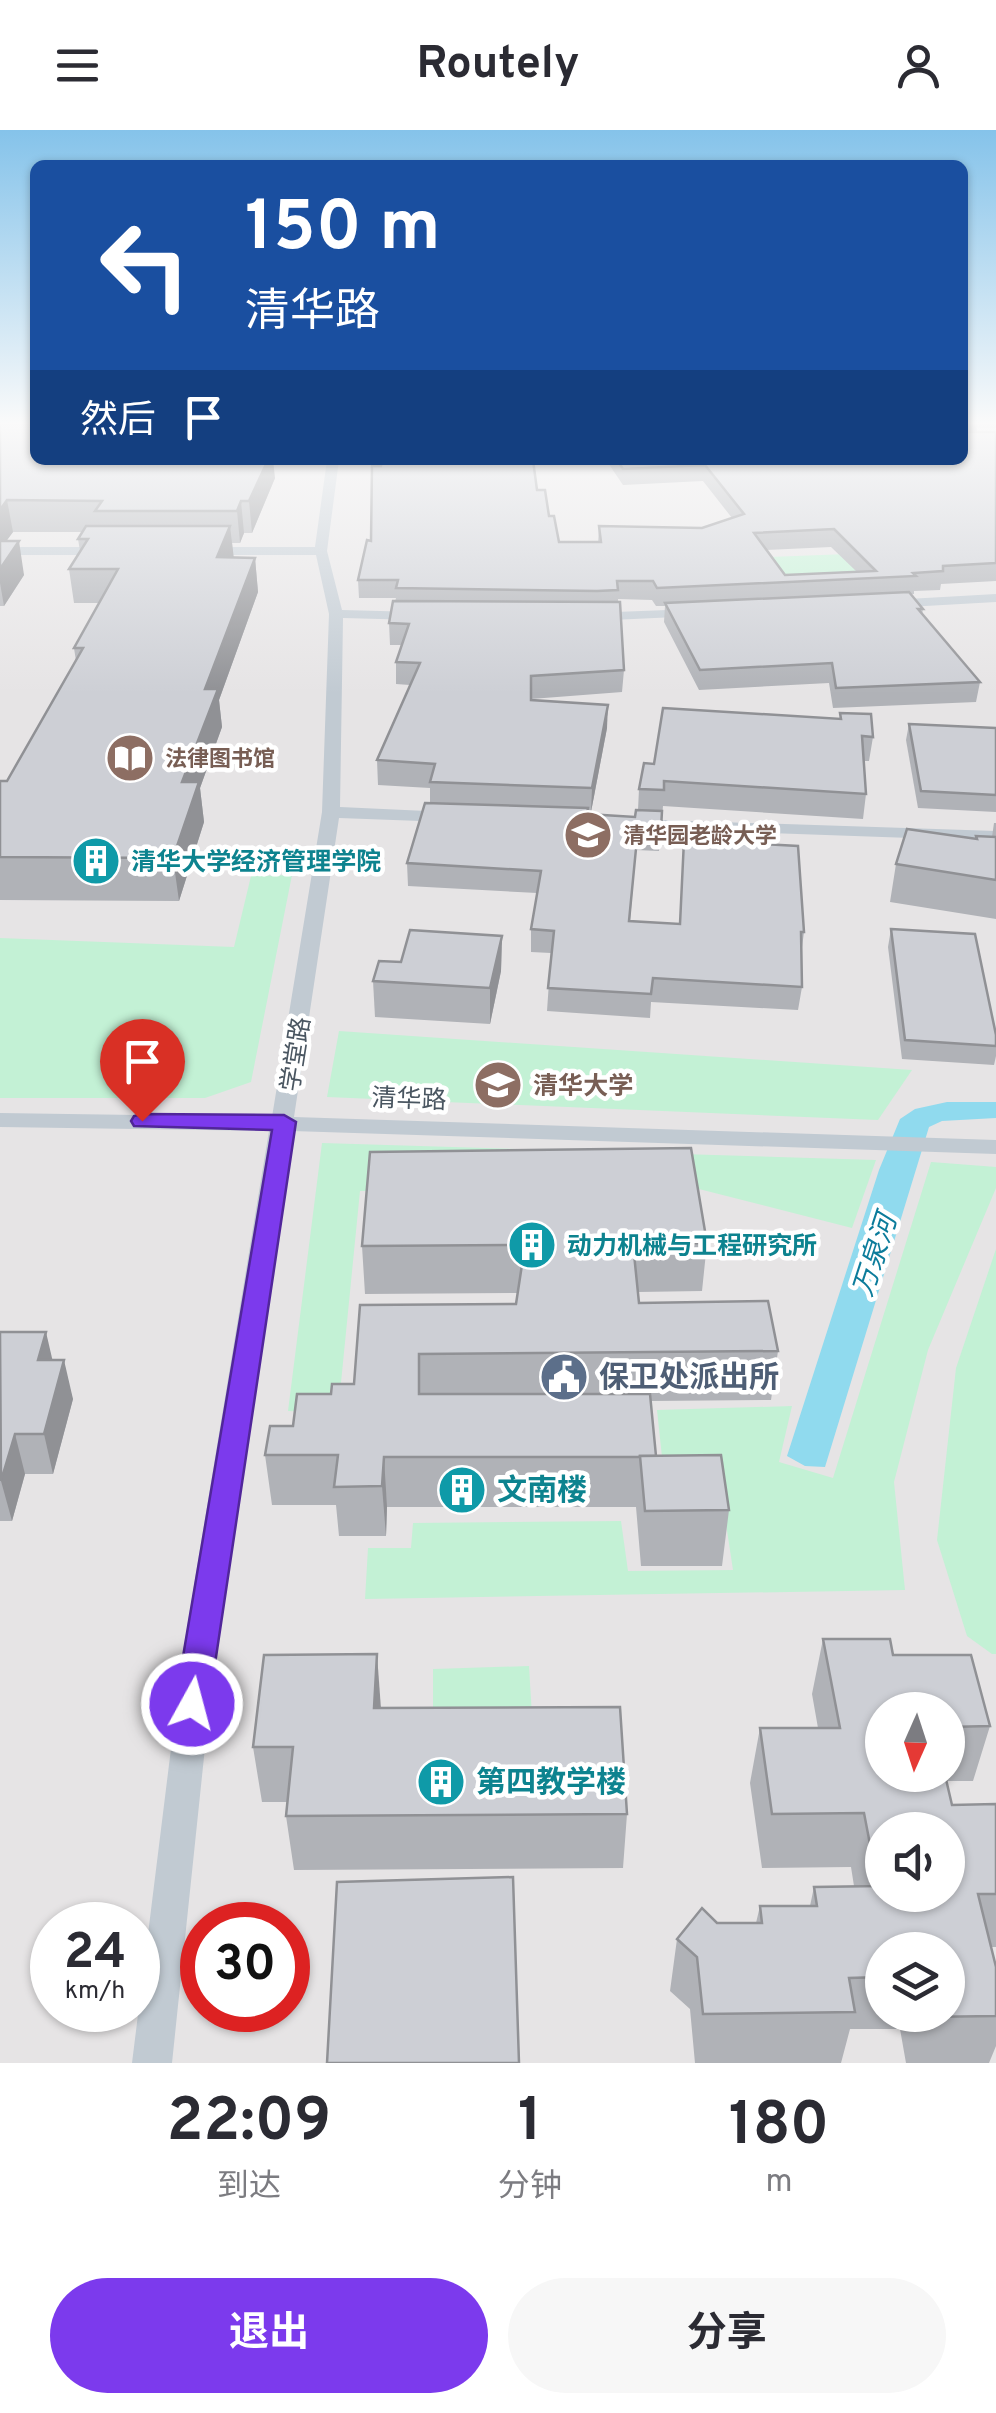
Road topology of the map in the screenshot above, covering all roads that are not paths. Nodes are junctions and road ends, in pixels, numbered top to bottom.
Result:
1 (326, 514) edge
2 (0, 550) edge
3 (321, 550) junction
4 (116, 551) edge
5 (193, 551) edge
6 (996, 598) edge
7 (877, 605) edge
8 (707, 613) edge
9 (336, 614) junction
10 (442, 616) edge
11 (576, 617) edge
12 (332, 812) junction
13 (474, 818) edge
14 (604, 823) edge
15 (996, 836) edge
16 (0, 1120) edge
17 (284, 1122) junction
18 (988, 1146) edge
19 (152, 2063) edge

1 - 3 street, 学堂路
2 - 4 street
3 - 5 street
3 - 9 street, 学堂路
6 - 7 street
8 - 11 street
9 - 10 street
9 - 12 street, 学堂路
12 - 13 street
12 - 17 street, 学堂路
14 - 15 street
16 - 17 street, 清华路
17 - 18 street, 清华路
17 - 19 street, 学堂路

